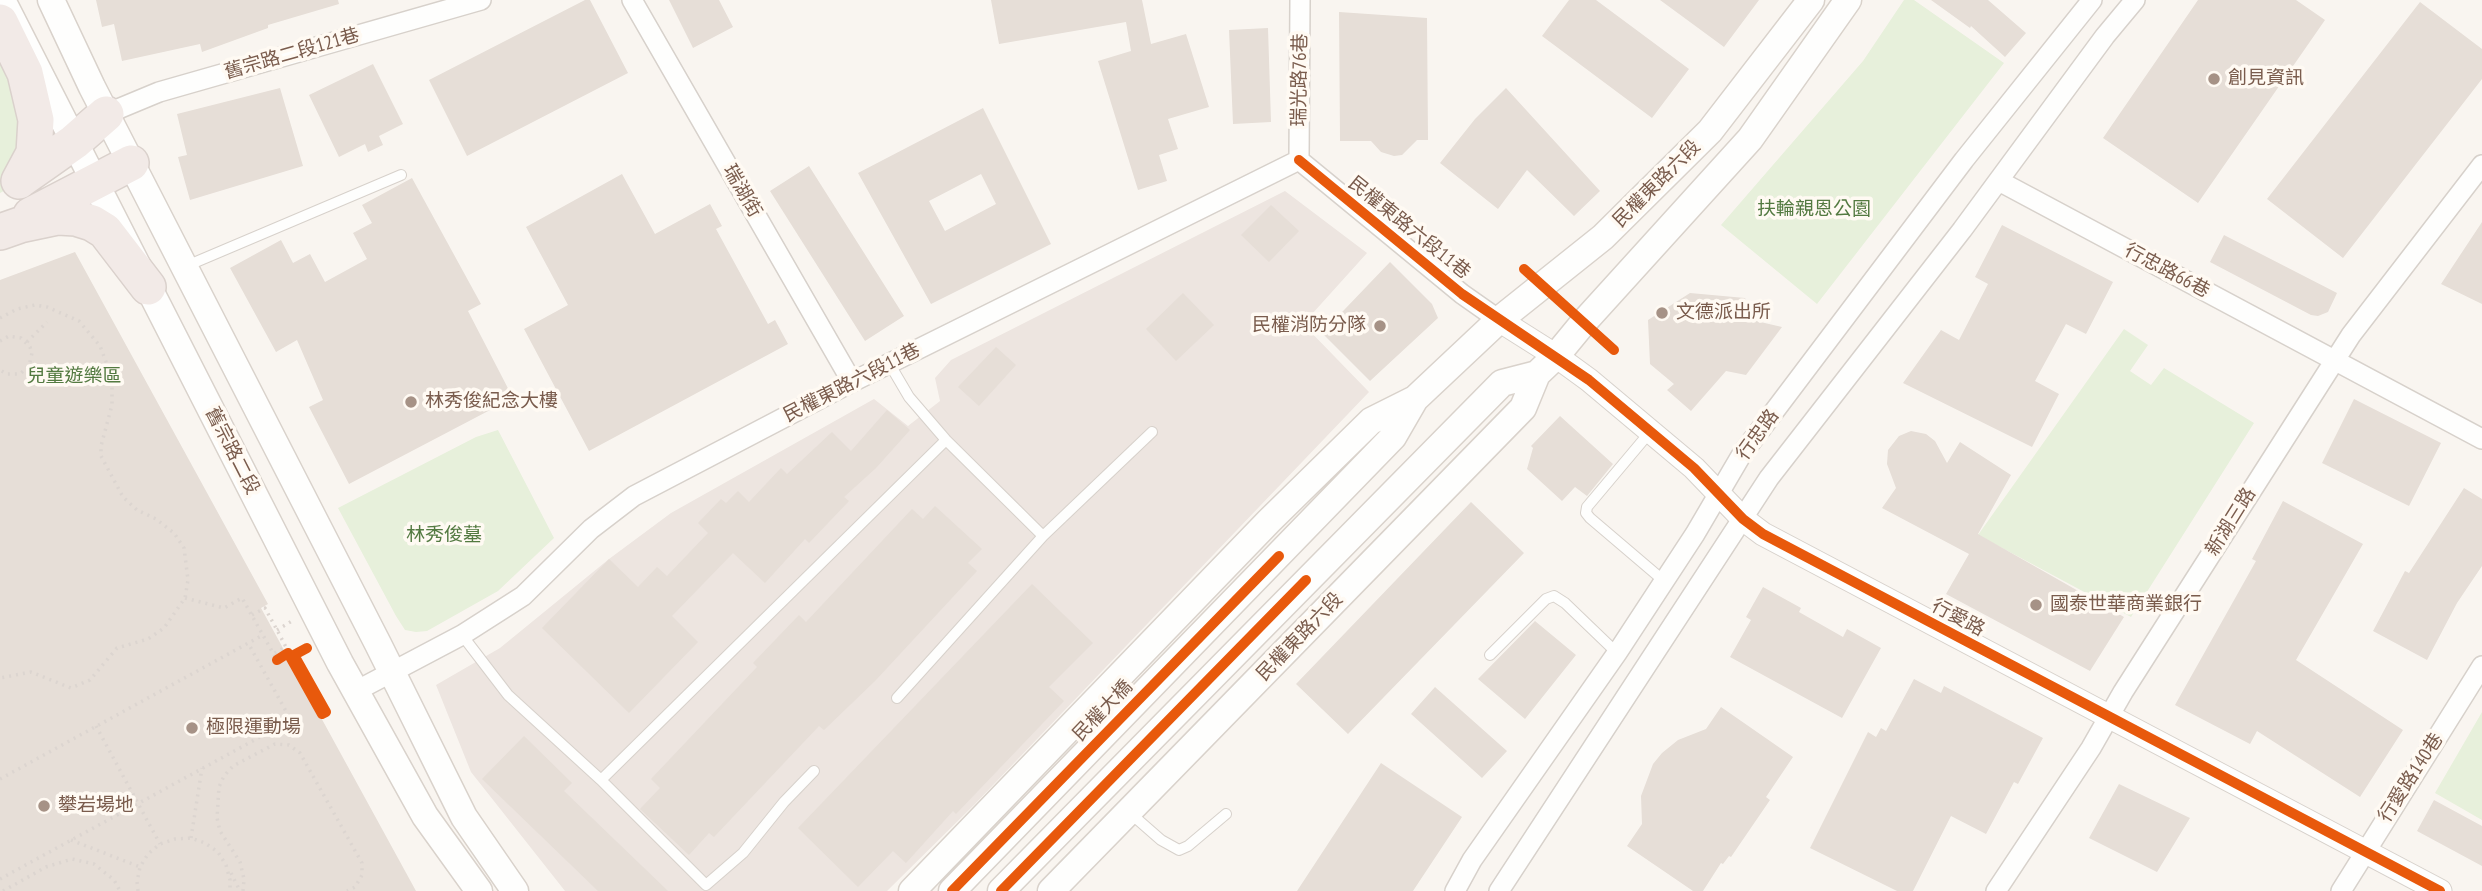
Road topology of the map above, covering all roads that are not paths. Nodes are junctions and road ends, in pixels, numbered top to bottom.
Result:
1 (2, 0) edge
2 (51, 0) edge
3 (481, 0) edge
4 (632, 0) edge
5 (1300, 0) edge
6 (1811, 0) edge
7 (1848, 0) edge
8 (2091, 0) edge
9 (2135, 0) edge
10 (0, 22) edge
11 (106, 114) junction
12 (74, 142) junction
13 (1299, 160) junction
14 (131, 163) junction
15 (2482, 165) edge
16 (401, 175) dead end
17 (94, 181) junction
18 (1999, 181) junction
19 (9, 188) edge
20 (0, 232) edge
21 (184, 267) junction
22 (148, 287) junction
23 (1499, 320) junction
24 (1556, 356) junction
25 (2335, 361) junction
26 (889, 363) junction
27 (1536, 374) junction
28 (852, 382) junction
29 (1415, 399) junction
30 (1152, 432) dead end
31 (1650, 432) junction
32 (2482, 439) edge
33 (946, 440) junction
34 (1718, 494) junction
35 (1743, 519) junction
36 (1042, 536) junction
37 (1279, 556) joint
38 (1664, 581) junction
39 (462, 635) junction
40 (1617, 653) junction
41 (1490, 655) dead end
42 (2482, 666) edge
43 (392, 671) junction
44 (356, 691) junction
45 (897, 698) dead end
46 (2109, 717) junction
47 (814, 771) dead end
48 (601, 780) junction
49 (1128, 812) junction
50 (1226, 814) dead end
51 (2364, 851) junction
52 (479, 891) edge
53 (515, 891) edge
54 (912, 891) edge
55 (952, 891) edge
56 (1001, 891) edge
57 (1051, 891) edge
58 (1455, 891) edge
59 (1499, 891) edge
60 (1996, 891) edge
61 (2341, 891) edge
62 (2440, 891) edge

1 - 12 main road, 舊宗路二段
2 - 11 main road
3 - 11 street, 舊宗路二段121巷
4 - 28 street, 瑞湖街
5 - 13 street, 瑞光路76巷
6 - 23 main road, 民權東路六段
7 - 24 main road, 民權東路六段
8 - 34 street, 行忠路
9 - 18 street, 行忠路
10 - 19 highway
11 - 12 highway
11 - 14 main road
12 - 17 main road, 舊宗路二段
12 - 19 highway
13 - 23 street, 民權東路六段11巷
13 - 26 street, 民權東路六段11巷
14 - 17 highway
14 - 21 main road
15 - 25 street, 新湖三路
16 - 21 lane
17 - 20 highway
17 - 22 main road, 舊宗路二段
18 - 25 street, 行忠路66巷
18 - 35 street, 行忠路
20 - 22 highway
21 - 43 main road
22 - 44 main road, 舊宗路二段
23 - 24 street, 行愛路
23 - 29 main road, 民權東路六段
24 - 27 main road, 民權東路六段
24 - 31 street, 行愛路
25 - 32 street, 行忠路66巷
25 - 46 street, 新湖三路
26 - 28 street, 民權東路六段11巷
26 - 33 lane
27 - 49 main road, 民權東路六段
27 - 56 main road, 民權東路六段
28 - 39 street, 民權東路六段11巷
29 - 37 main road, 民權東路六段
29 - 54 main road, 民權東路六段
30 - 36 lane
31 - 34 street, 行愛路
31 - 38 lane
33 - 36 lane
33 - 48 lane
34 - 35 street, 行愛路
34 - 38 street, 行忠路
35 - 46 street, 行愛路
35 - 59 street, 行忠路
36 - 45 lane
37 - 55 main road, 民權大橋
38 - 40 street, 行忠路
39 - 43 street, 民權東路六段11巷
39 - 48 lane
40 - 41 lane
40 - 58 street, 行忠路
42 - 51 street, 行愛路140巷
43 - 44 street, 民權東路六段11巷
43 - 53 main road
44 - 52 main road, 舊宗路二段
46 - 51 street, 行愛路
46 - 60 street, 新湖三路
47 - 48 lane
49 - 50 lane
49 - 57 main road, 民權東路六段
51 - 61 street, 行愛路140巷
51 - 62 street, 行愛路

